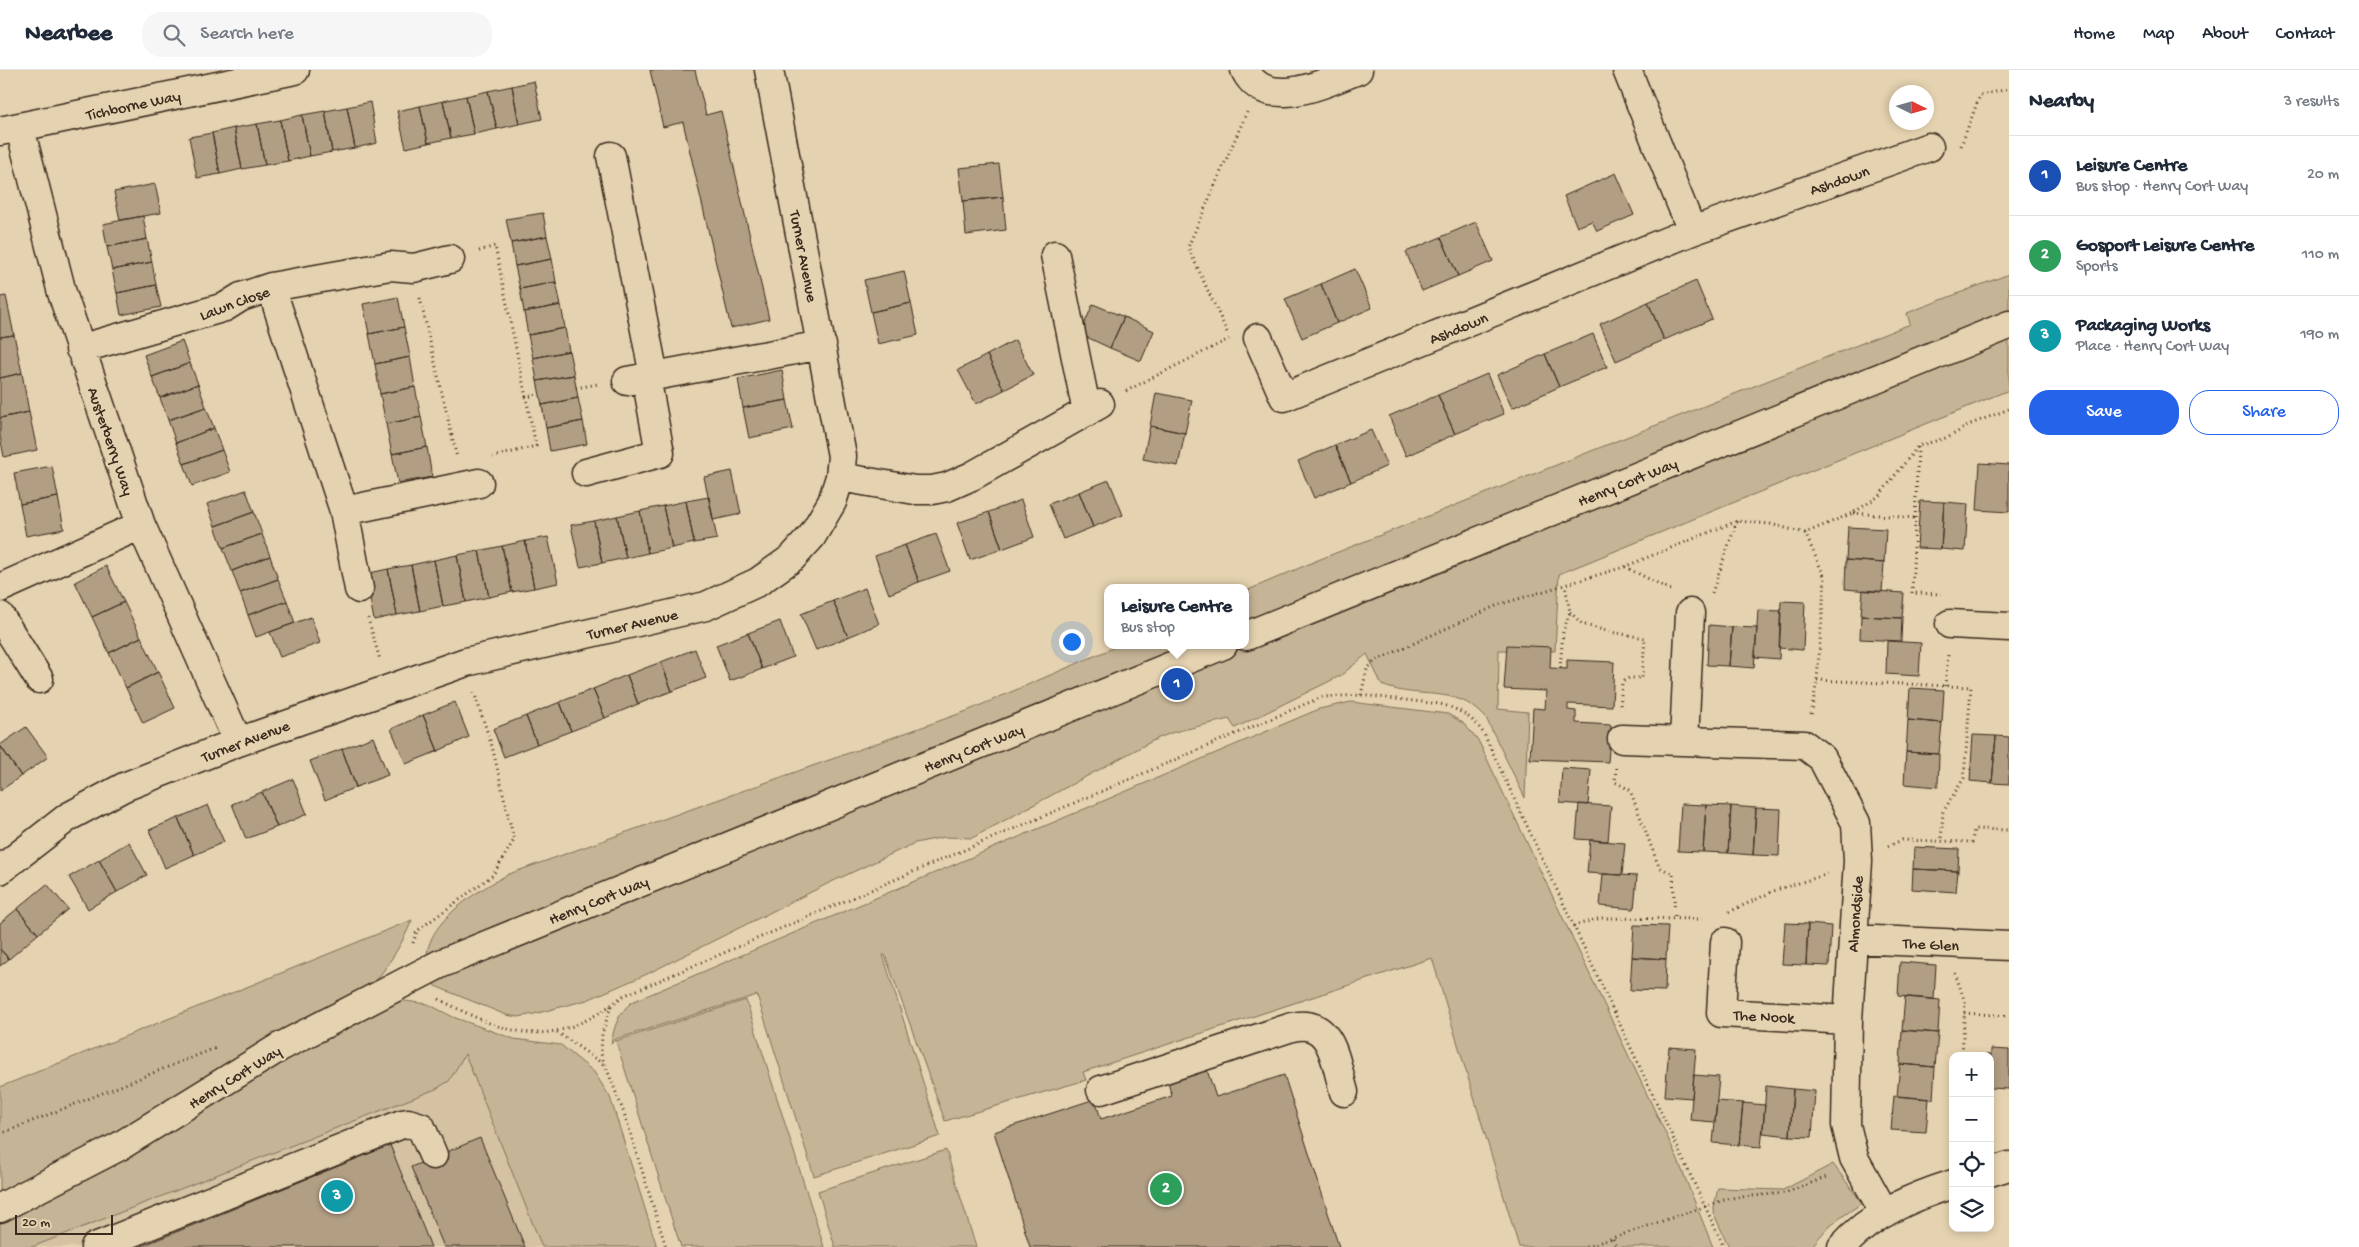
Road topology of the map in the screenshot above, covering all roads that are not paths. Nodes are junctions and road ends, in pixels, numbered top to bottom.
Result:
1 (295, 70) edge
2 (769, 70) edge
3 (1358, 70) edge
4 (1627, 70) edge
5 (1252, 78) edge
6 (10, 130) edge
7 (1929, 148) road end
8 (611, 156) dead end
9 (1692, 231) junction
10 (1055, 255) dead end
11 (450, 259) road end
12 (271, 288) junction
13 (2009, 326) edge
14 (1258, 338) road end
15 (822, 345) junction
16 (80, 349) junction
17 (642, 378) junction
18 (483, 470) road end
19 (586, 472) dead end
20 (840, 476) junction
21 (344, 511) junction
22 (141, 525) junction
23 (0, 588) edge
24 (360, 589) road end
25 (1690, 613) road end
26 (0, 616) edge
27 (1950, 624) road end
28 (2009, 627) edge
29 (1249, 635) edge
30 (1213, 649) edge
31 (39, 679) dead end
32 (1622, 739) road end
33 (1684, 741) junction
34 (238, 742) junction
35 (0, 870) edge
36 (1720, 930) road end
37 (1852, 939) junction
38 (2009, 946) edge
39 (1848, 1020) junction
40 (1101, 1090) dead end
41 (1344, 1092) dead end
42 (434, 1155) dead end
43 (2009, 1166) edge
44 (1994, 1171) edge
45 (1949, 1185) edge
46 (0, 1208) edge
47 (1884, 1212) junction
48 (95, 1247) edge
49 (1842, 1247) edge

1 - 6 street, Tichborne Way
2 - 15 street, Turner Avenue
3 - 5 street
4 - 9 street
6 - 16 street, Austerberry Way
7 - 9 street, Ashdown
8 - 17 street
9 - 14 street, Ashdown
10 - 20 street
11 - 12 street, Lawn Close
12 - 16 street, Lawn Close
12 - 21 street
13 - 29 street, Henry Cort Way
15 - 17 street
15 - 20 street, Turner Avenue
16 - 22 street, Austerberry Way
17 - 19 street
18 - 21 street
20 - 34 street, Turner Avenue
21 - 24 street
22 - 23 street
22 - 34 street, Austerberry Way
25 - 33 street
26 - 31 street
27 - 28 street
30 - 46 street, Henry Cort Way
32 - 33 street
33 - 37 street, Almondside
34 - 35 street, Turner Avenue
36 - 39 street, The Nook
37 - 38 street, The Glen
37 - 39 street, Almondside
39 - 47 street, Almondside
40 - 41 street
42 - 48 street
43 - 44 street
45 - 47 street
47 - 49 street

